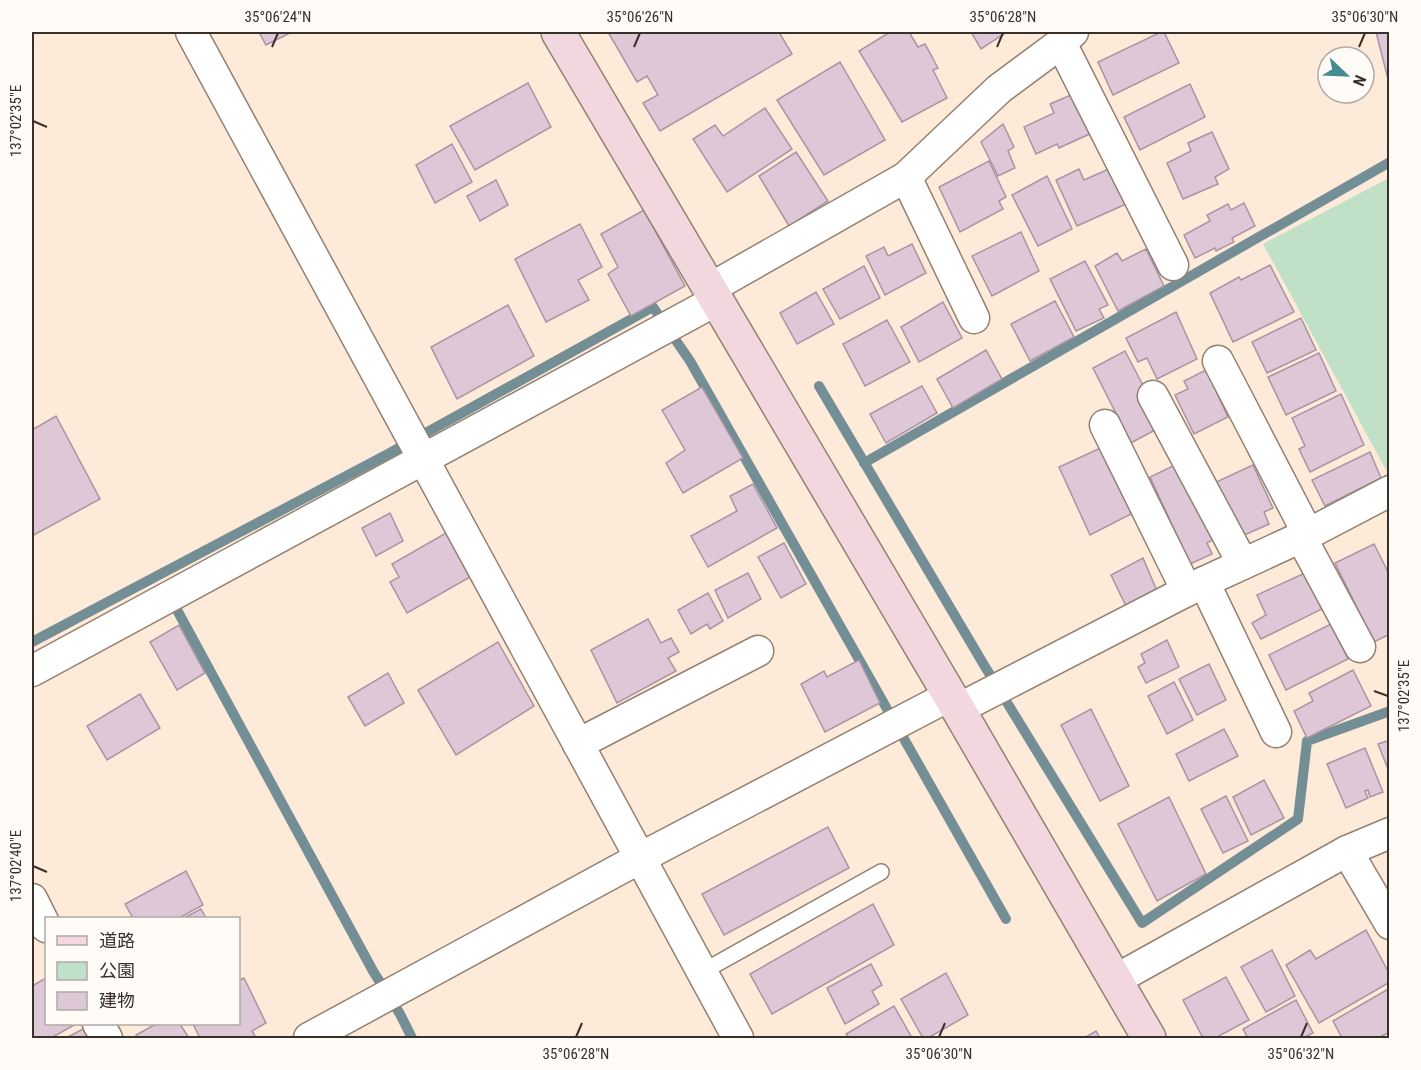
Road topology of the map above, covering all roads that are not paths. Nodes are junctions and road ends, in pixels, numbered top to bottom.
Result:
1 (191, 32) edge
2 (558, 32) edge
3 (1067, 37) edge
4 (906, 177) junction
5 (1173, 265) dead end
6 (713, 295) junction
7 (974, 318) dead end
8 (1218, 361) dead end
9 (1153, 396) dead end
10 (1105, 425) dead end
11 (422, 458) junction
12 (1389, 491) edge
13 (1305, 535) junction
14 (1243, 564) junction
15 (1195, 587) junction
16 (1360, 647) dead end
17 (758, 651) dead end
18 (32, 671) edge
19 (954, 703) junction
20 (1276, 732) dead end
21 (578, 744) junction
22 (1389, 834) edge
23 (1347, 851) junction
24 (640, 858) junction
25 (881, 872) dead end
26 (32, 899) edge
27 (1389, 924) edge
28 (45, 925) edge
29 (702, 972) junction
30 (1115, 980) junction
31 (309, 1038) edge
32 (738, 1038) edge
33 (1149, 1038) edge

1 - 11 street
2 - 6 street
3 - 4 street
3 - 5 street
4 - 6 street
4 - 7 street
6 - 11 street
6 - 19 street
8 - 13 street
9 - 14 street
10 - 15 street
11 - 18 street
11 - 21 street
12 - 13 street
13 - 14 street
13 - 16 street
14 - 15 street
15 - 19 street
15 - 20 street
17 - 21 street
19 - 24 street
19 - 30 street
21 - 24 street
22 - 23 street
23 - 27 street
23 - 30 street
24 - 29 street
24 - 31 street
25 - 29 lane
26 - 28 street
29 - 32 street
30 - 33 street

